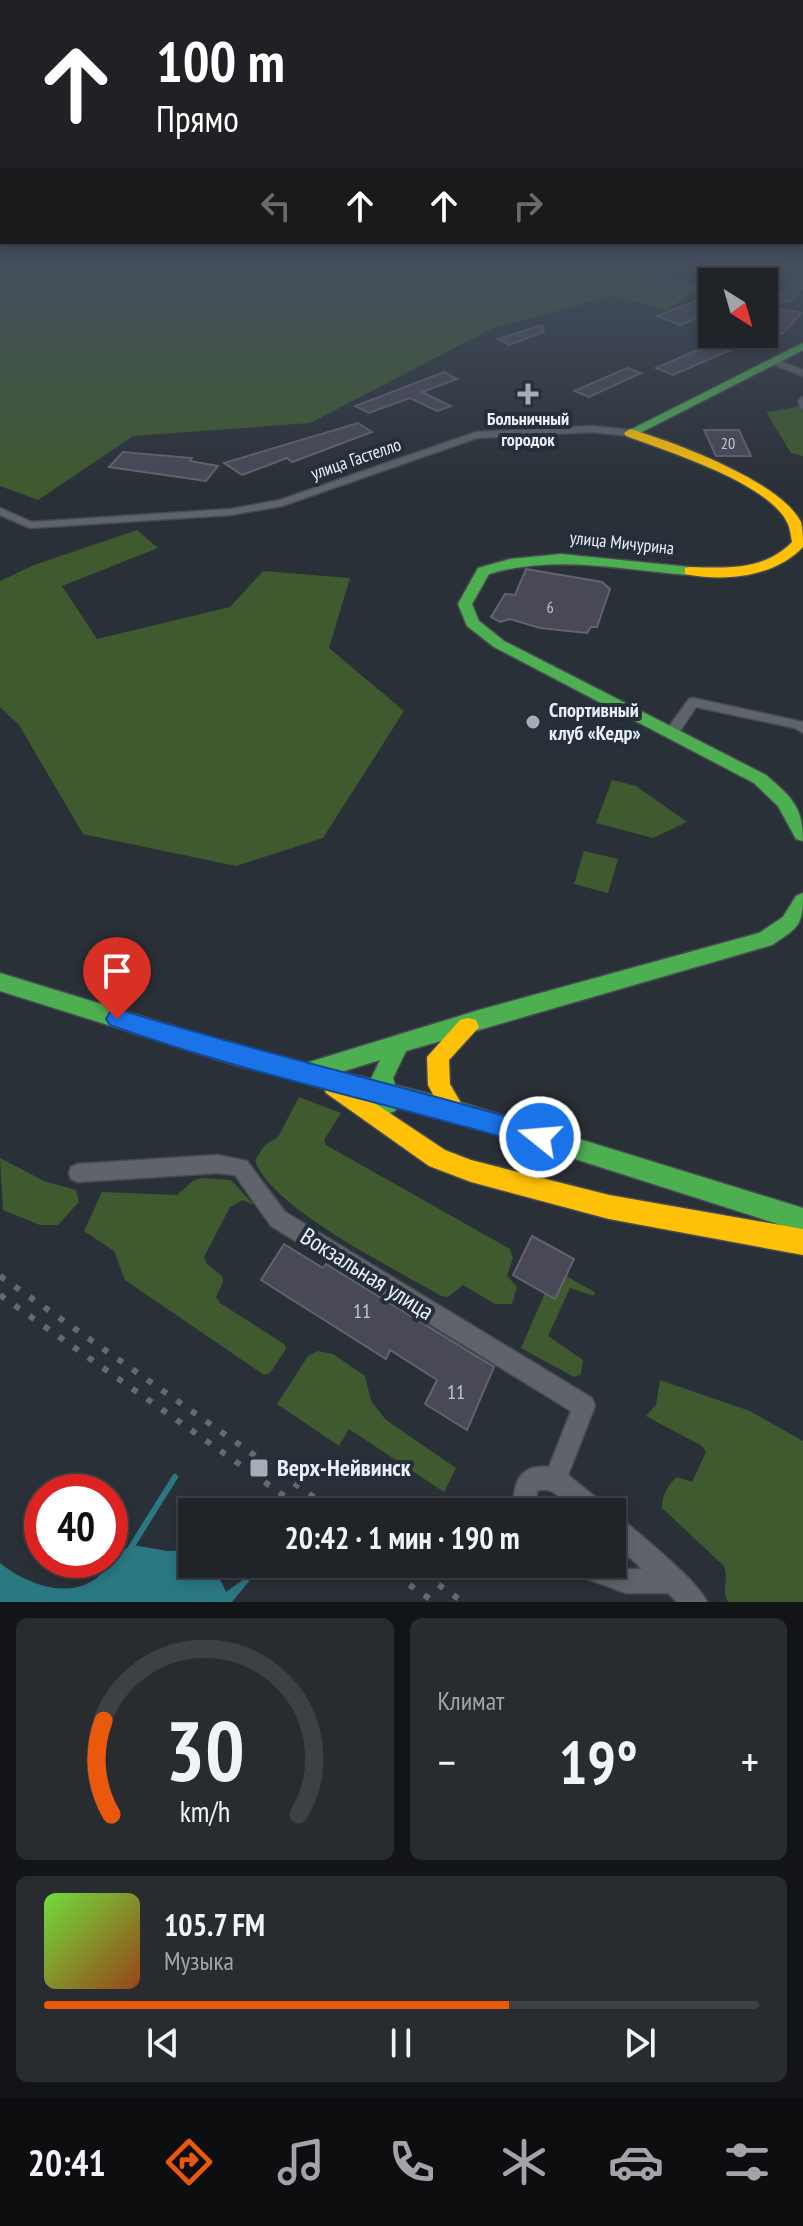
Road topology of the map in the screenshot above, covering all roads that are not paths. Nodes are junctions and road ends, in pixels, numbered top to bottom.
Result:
1 (803, 346) edge
2 (775, 362) junction
3 (803, 378) edge
4 (630, 433) junction
5 (0, 511) edge
6 (803, 729) edge
7 (673, 731) junction
8 (803, 834) edge
9 (803, 901) edge
10 (0, 982) edge
11 (479, 1019) junction
12 (398, 1045) junction
13 (309, 1072) junction
14 (383, 1092) junction
15 (453, 1110) junction
16 (399, 1131) junction
17 (78, 1173) dead end
18 (778, 1213) junction
19 (803, 1220) edge
20 (771, 1237) junction
21 (803, 1242) edge
22 (555, 1480) junction
23 (525, 1498) edge
24 (578, 1498) edge
25 (626, 1538) edge
26 (617, 1578) edge
27 (674, 1581) junction
28 (695, 1602) edge

1 - 2 street
2 - 3 street
2 - 4 street
4 - 5 street, улица Гастелло
4 - 7 street, улица Мичурина
6 - 7 street
7 - 8 street, улица Мичурина
9 - 11 street
10 - 13 street
11 - 12 street
11 - 15 street
12 - 13 street
12 - 14 street
13 - 14 street
13 - 16 street
14 - 15 street
14 - 16 street
15 - 18 street
16 - 20 street
17 - 22 street, Вокзальная улица
18 - 19 street
18 - 20 street
20 - 21 street
22 - 23 street
22 - 24 street
25 - 27 street
26 - 27 street
27 - 28 street

